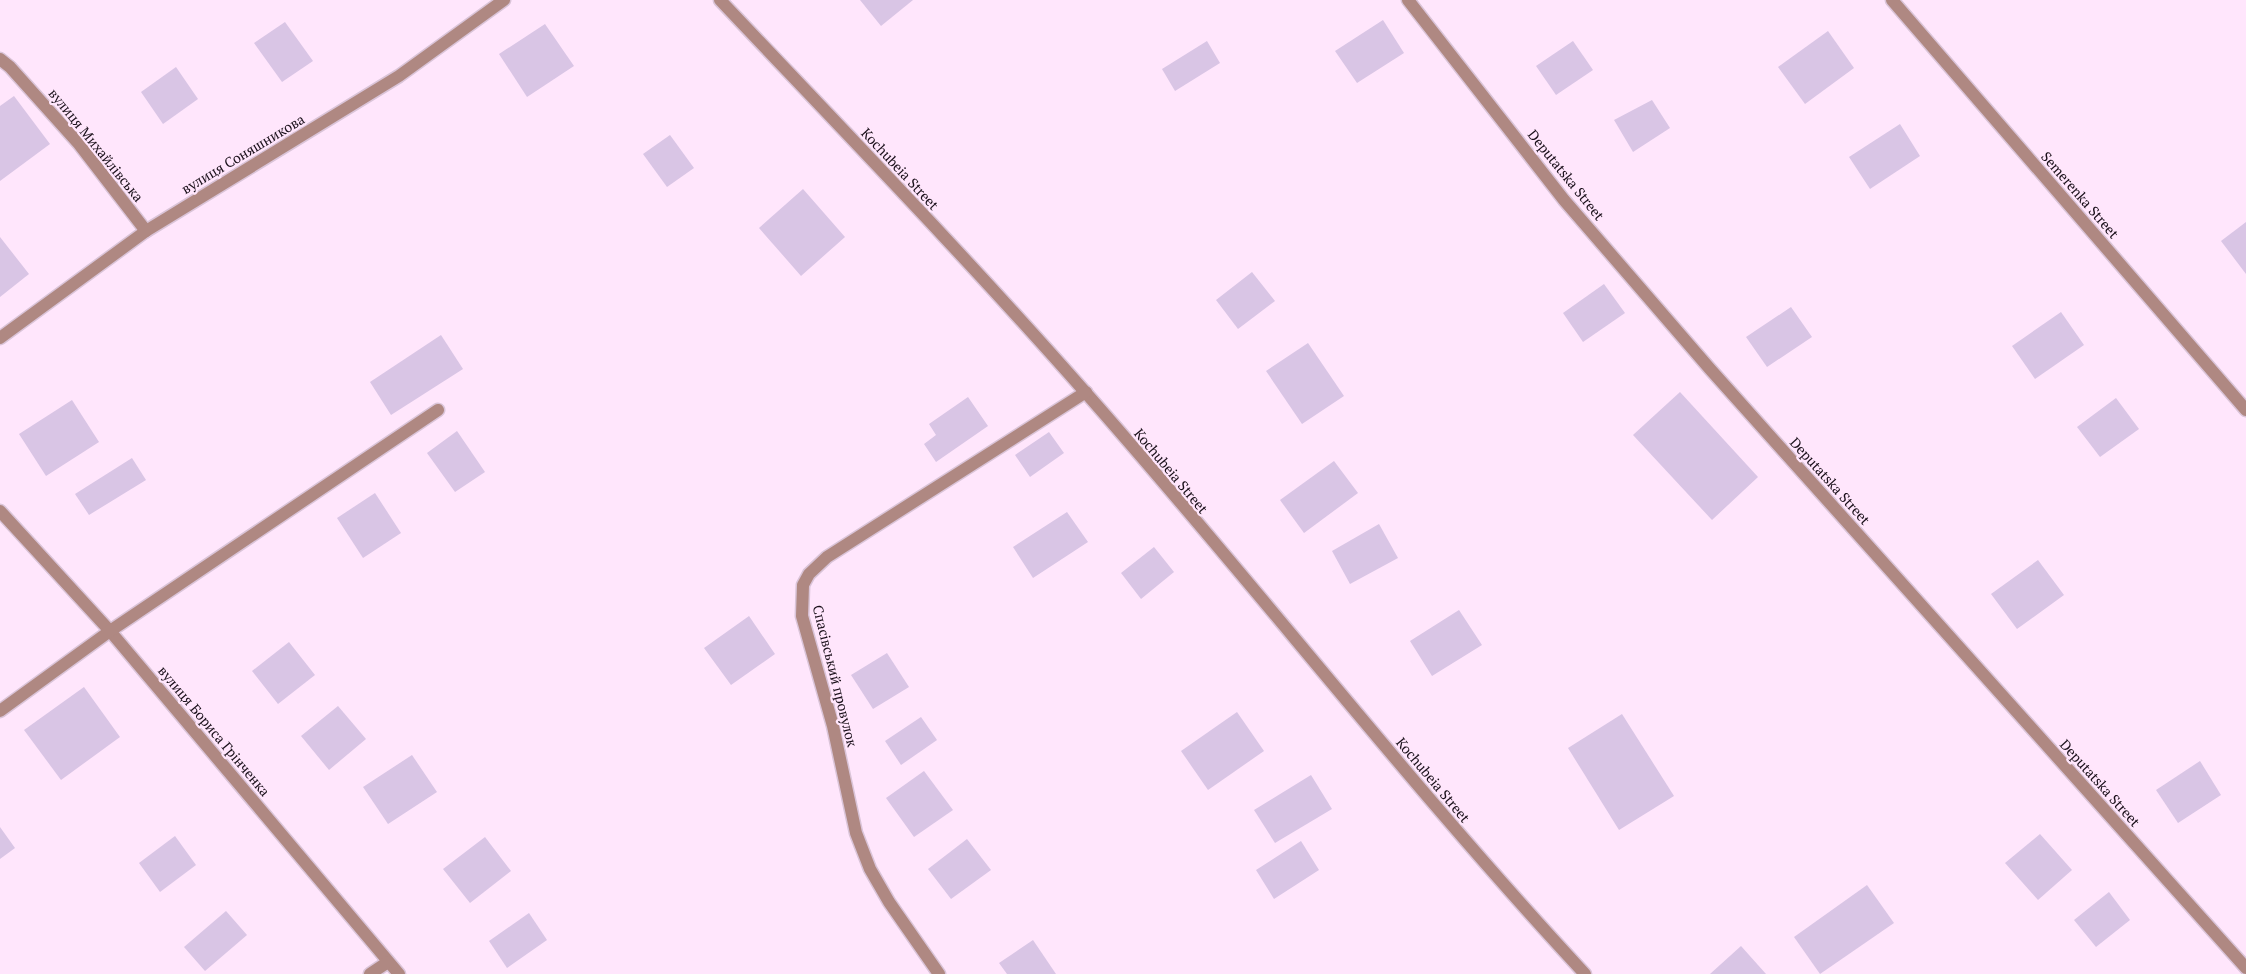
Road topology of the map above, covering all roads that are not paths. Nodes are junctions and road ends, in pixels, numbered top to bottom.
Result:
1 (504, 0) edge
2 (720, 0) edge
3 (1408, 0) edge
4 (1892, 0) edge
5 (0, 59) edge
6 (146, 231) junction
7 (0, 338) edge
8 (1086, 392) junction
9 (438, 410) dead end
10 (2246, 410) edge
11 (0, 511) edge
12 (110, 630) junction
13 (0, 711) edge
14 (388, 962) junction
15 (2246, 968) edge
16 (370, 974) edge
17 (399, 974) edge
18 (939, 974) edge
19 (1585, 974) edge

1 - 6 street, вулиця Соняшникова
2 - 8 street, Kochubeia Street
3 - 15 street, Deputatska Street
4 - 10 street, Semerenka Street
5 - 6 street, вулиця Михайлівська
6 - 7 street, вулиця Соняшникова
8 - 18 street, Спасівський провулок
8 - 19 street, Kochubeia Street
9 - 12 street
11 - 12 street, вулиця Бориса Грінченка
12 - 13 street
12 - 14 street, вулиця Бориса Грінченка
14 - 16 street
14 - 17 street, вулиця Бориса Грінченка

